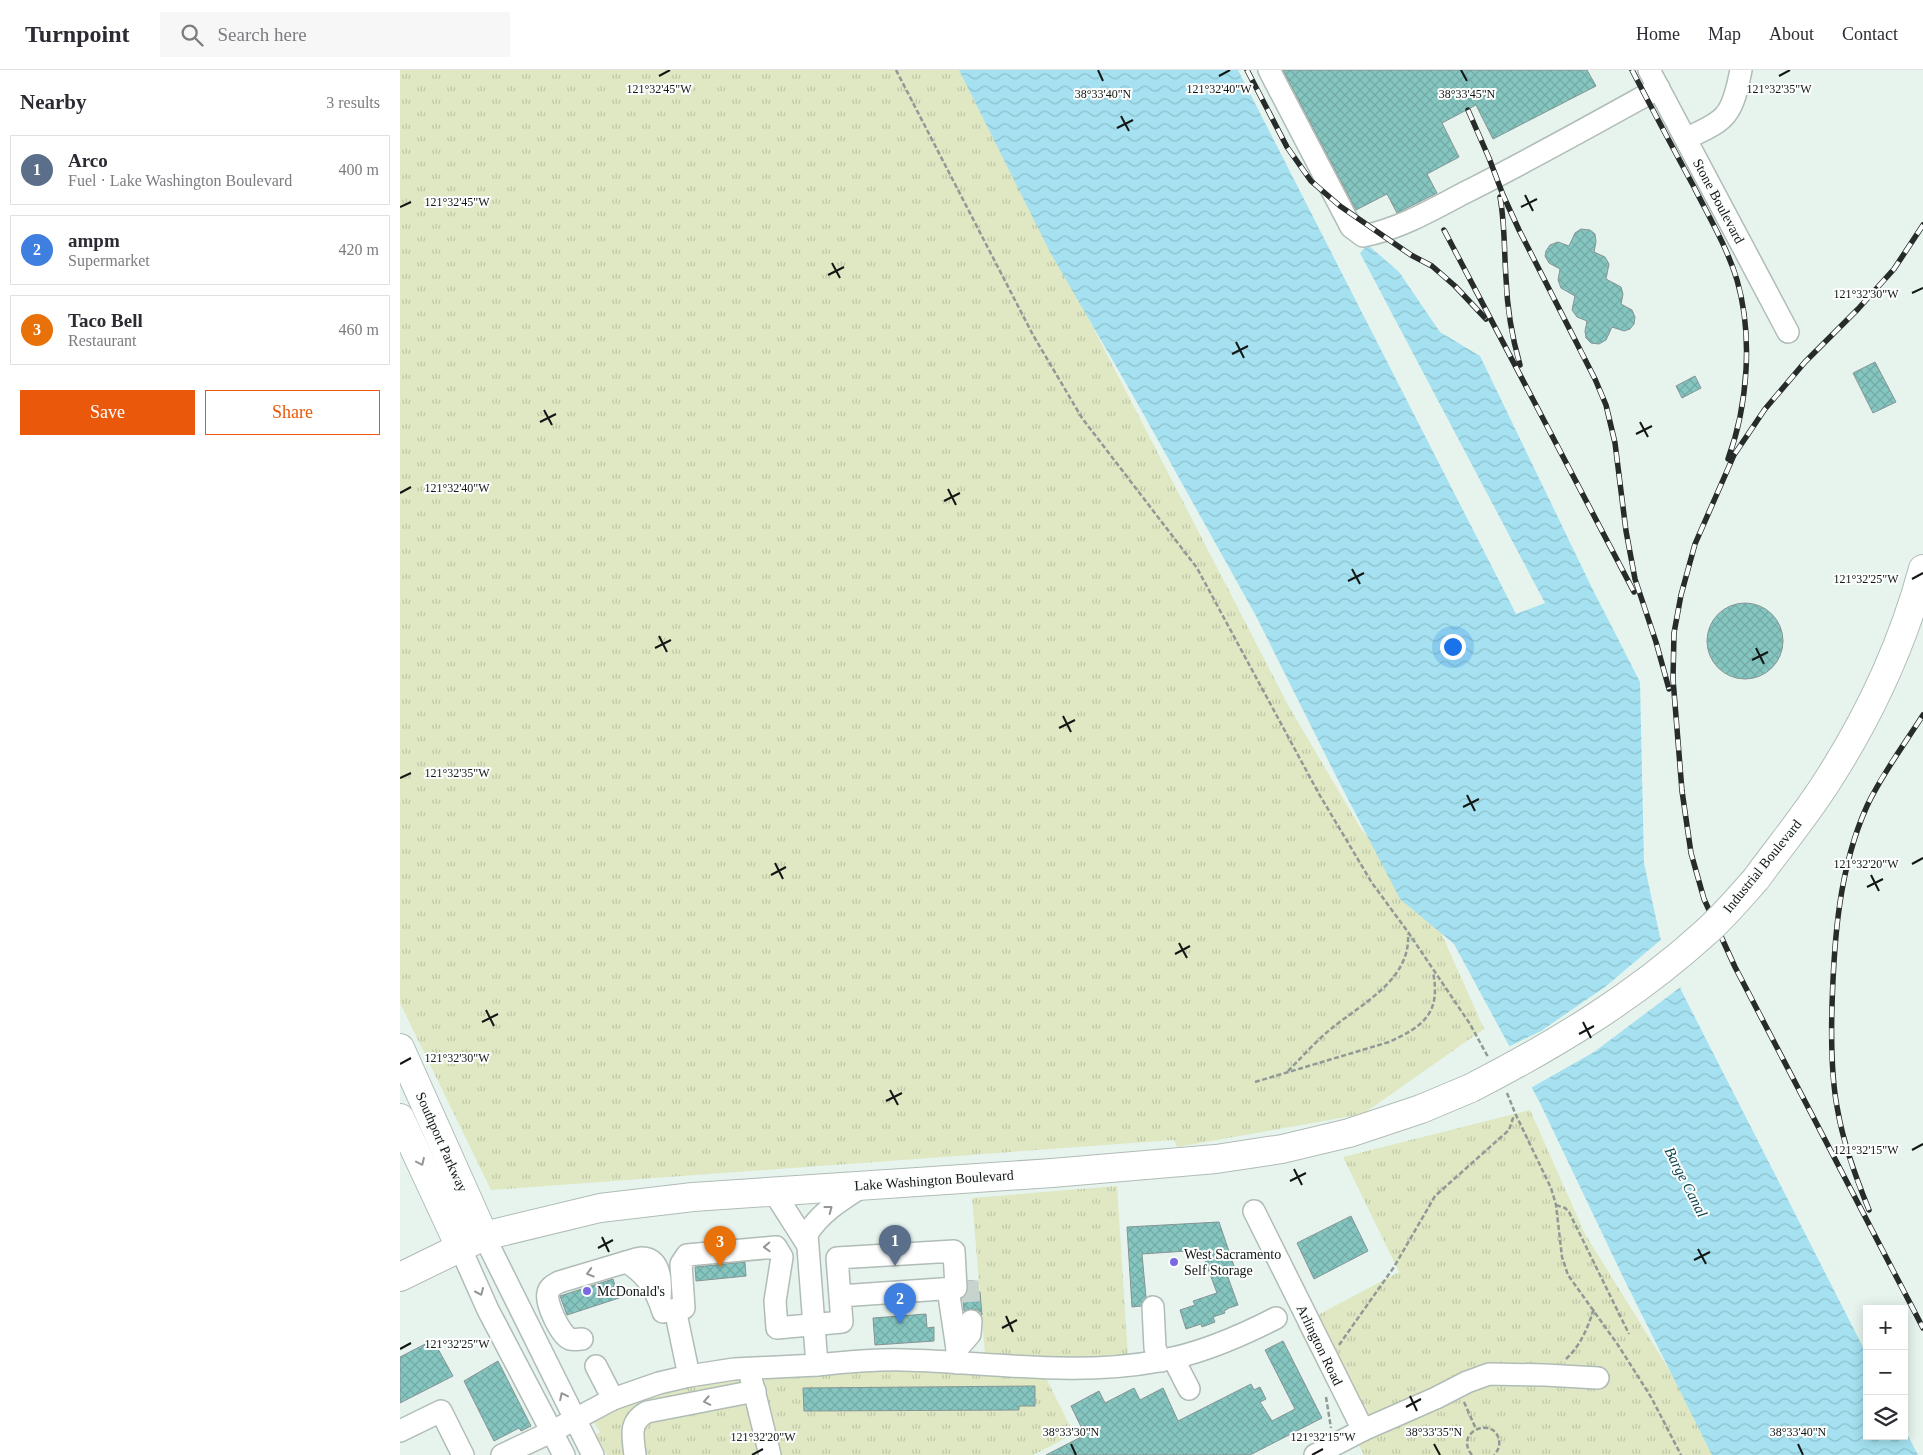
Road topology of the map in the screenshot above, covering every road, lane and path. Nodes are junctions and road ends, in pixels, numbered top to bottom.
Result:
1 (896, 70) edge
2 (1268, 70) edge
3 (1742, 70) edge
4 (1654, 79) edge
5 (1686, 139) junction
6 (1788, 332) dead end
7 (1923, 570) edge
8 (1408, 932) junction
9 (1433, 971) junction
10 (400, 1048) edge
11 (1488, 1058) dead end
12 (1287, 1072) junction
13 (1256, 1082) dead end
14 (1471, 1088) joint
15 (1506, 1092) dead end
16 (1514, 1113) junction
17 (400, 1118) edge
18 (865, 1184) junction
19 (770, 1191) junction
20 (1556, 1205) junction
21 (1254, 1211) dead end
22 (472, 1242) junction
23 (807, 1244) junction
24 (934, 1252) junction
25 (400, 1277) edge
26 (968, 1281) tunnel mouth
27 (948, 1289) junction
28 (840, 1296) junction
29 (661, 1307) dead end
30 (1153, 1307) dead end
31 (1594, 1309) junction
32 (1276, 1318) dead end
33 (971, 1321) tunnel mouth
34 (813, 1324) junction
35 (1629, 1334) dead end
36 (582, 1339) dead end
37 (957, 1356) junction
38 (1167, 1359) junction
39 (1329, 1362) junction
40 (817, 1365) junction
41 (596, 1366) dead end
42 (749, 1368) junction
43 (1545, 1375) junction
44 (689, 1376) junction
45 (1598, 1378) dead end
46 (1457, 1387) junction
47 (1189, 1389) dead end
48 (755, 1391) junction
49 (613, 1399) junction
50 (575, 1420) junction
51 (1476, 1429) junction
52 (1362, 1430) junction
53 (400, 1431) edge
54 (551, 1432) junction
55 (1323, 1451) edge
56 (463, 1455) edge
57 (502, 1455) edge
58 (564, 1455) edge
59 (593, 1455) edge
60 (635, 1455) edge
61 (770, 1455) edge
62 (1472, 1455) edge
63 (1494, 1455) edge
64 (1681, 1455) edge

1 - 8 path
2 - 4 street
3 - 5 street
4 - 5 street, Stone Boulevard
5 - 6 street, Stone Boulevard
7 - 14 main road, Industrial Boulevard, bridge
8 - 9 path
8 - 12 path
9 - 11 path
9 - 12 path
10 - 22 main road, Southport Parkway
12 - 13 path
14 - 18 main road, Lake Washington Boulevard
15 - 16 path
16 - 20 path
16 - 39 path
17 -> 22 main road, Southport Parkway
18 - 19 main road, Lake Washington Boulevard
23 -> 18 street
19 - 22 main road, Lake Washington Boulevard
19 - 23 street
20 - 31 path
20 - 35 path
21 - 39 street, Arlington Road
22 - 25 main road, Lake Washington Boulevard
50 -> 22 street
22 -> 54 street
23 - 34 street
24 - 26 street
24 - 27 street
24 - 28 street
27 - 28 street
27 - 37 street
28 - 34 street
29 -> 36 street
30 - 38 street
31 - 43 path
31 - 64 path
32 - 38 street
33 - 37 street
34 - 40 street
34 -> 44 street
37 - 38 street
37 - 40 street
38 - 47 street
39 - 52 street, Arlington Road
39 - 55 path
40 - 42 street
41 - 49 street
42 - 44 street
42 - 48 street
43 - 45 street
43 - 46 street
44 - 49 street
46 - 51 path
46 - 52 street
48 -> 60 street
48 - 61 street
49 - 50 street
50 - 54 street
50 - 59 street
51 - 62 path
51 - 63 path
52 - 55 street
53 - 56 street
54 - 57 street
54 - 58 street

